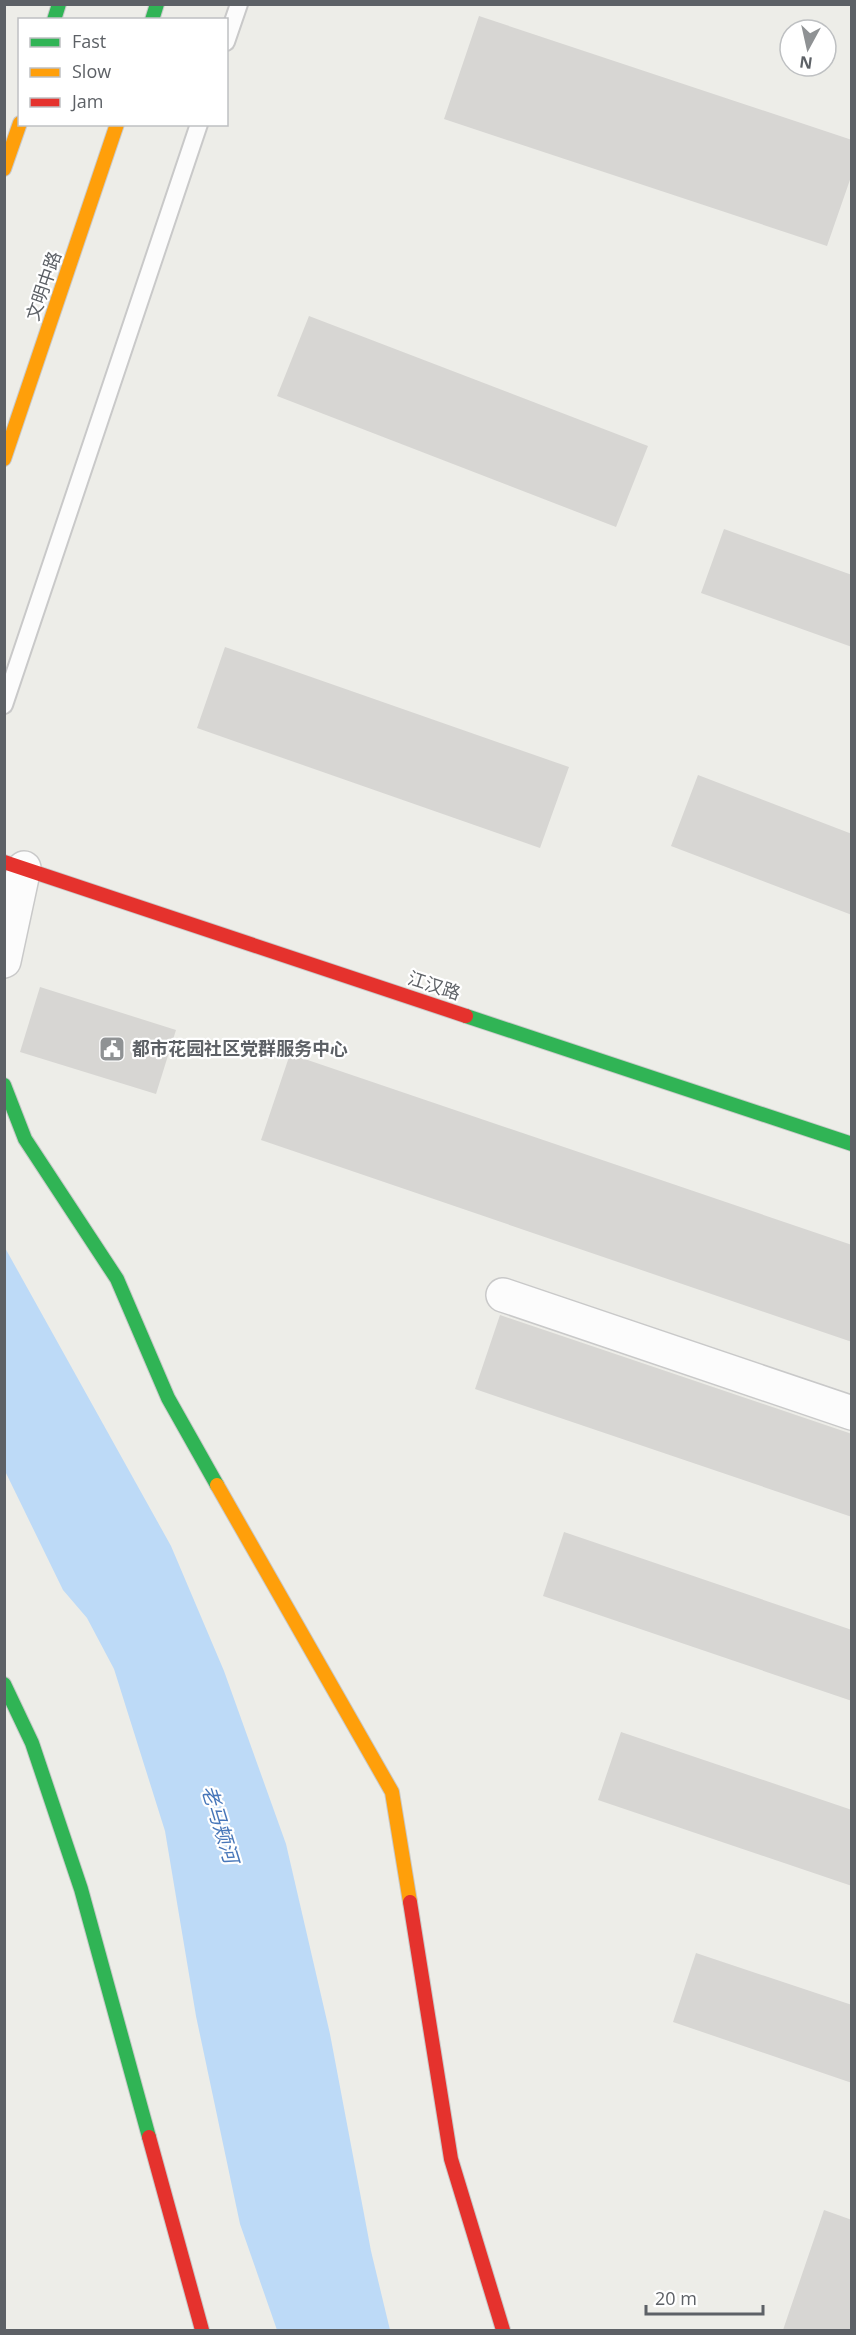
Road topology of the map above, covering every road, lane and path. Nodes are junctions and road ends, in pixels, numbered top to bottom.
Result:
1 (239, 4) edge
2 (228, 36) edge
3 (19, 126) edge
4 (116, 126) edge
5 (198, 126) edge
6 (4, 168) edge
7 (4, 459) edge
8 (4, 705) edge
9 (14, 865) edge
10 (4, 961) edge
11 (4, 1085) edge
12 (852, 1144) edge
13 (503, 1295) dead end
14 (852, 1413) edge
15 (4, 1684) edge
16 (202, 2331) edge
17 (503, 2331) edge

1 - 2 lane
3 - 6 street
4 - 7 street, 文明中路
5 - 8 lane
9 - 10 street
9 - 12 street, 江汉路
11 - 17 street
13 - 14 street
15 - 16 street

